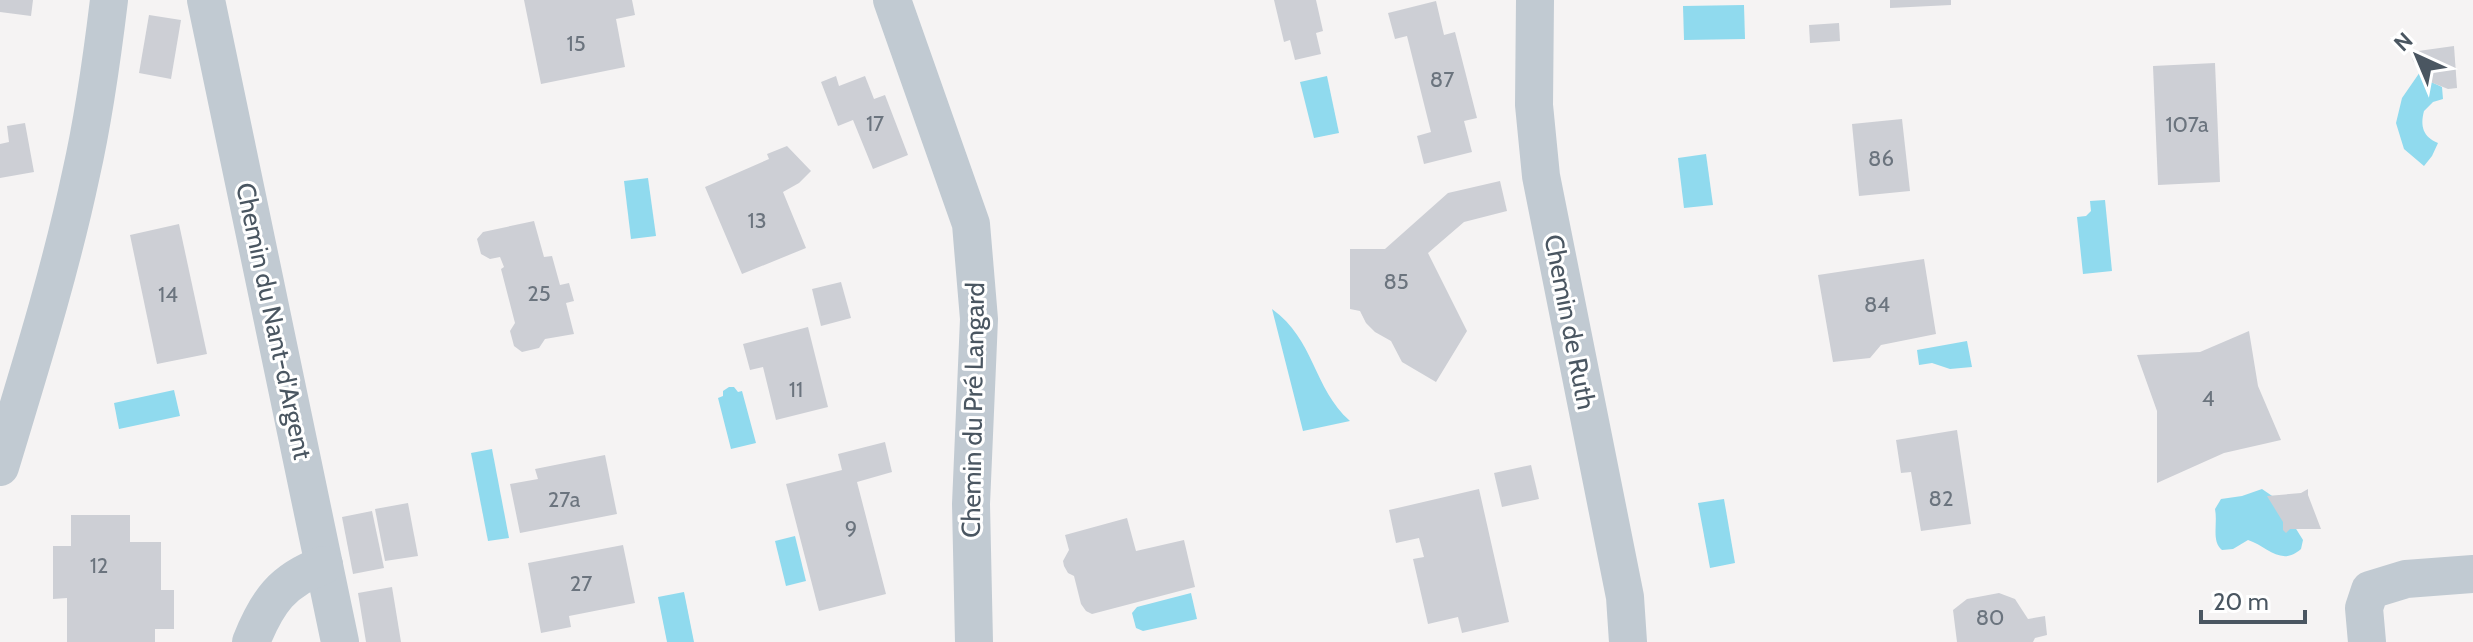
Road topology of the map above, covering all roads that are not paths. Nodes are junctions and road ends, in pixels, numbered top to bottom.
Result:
1 (109, 0) edge
2 (206, 0) edge
3 (892, 0) edge
4 (1535, 0) edge
5 (0, 467) edge
6 (324, 565) junction
7 (2473, 574) edge
8 (251, 642) edge
9 (340, 642) edge
10 (974, 642) edge
11 (1628, 642) edge
12 (2367, 642) edge

1 - 5 street
2 - 6 street, Chemin du Nant-d'Argent
3 - 10 street, Chemin du Pré Langard
4 - 11 street, Chemin de Ruth
6 - 8 street
6 - 9 street, Chemin du Nant-d'Argent
7 - 12 street

